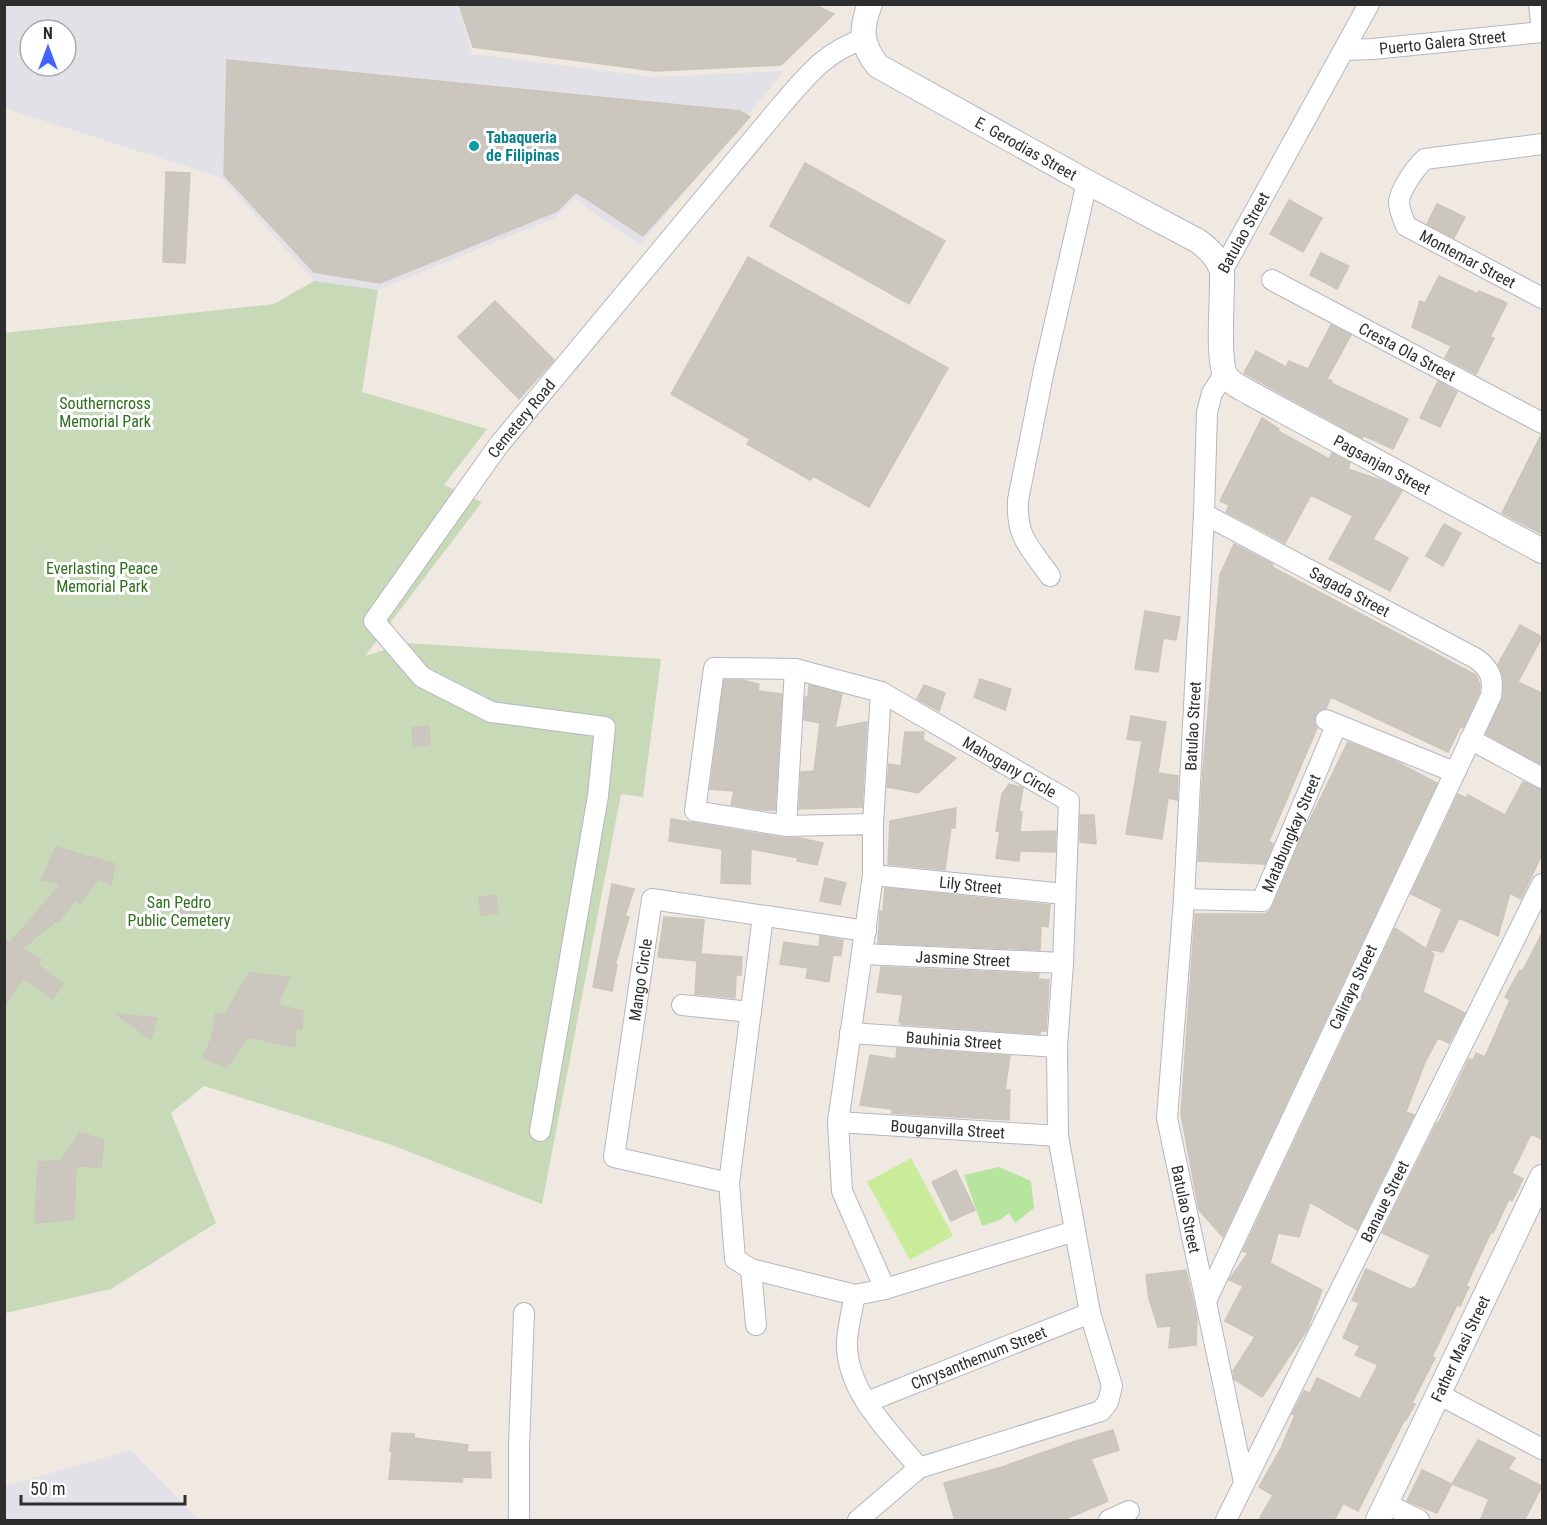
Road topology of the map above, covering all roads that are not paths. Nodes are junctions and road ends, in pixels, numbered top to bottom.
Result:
1 (870, 4) edge
2 (1368, 4) edge
3 (1539, 4) edge
4 (1542, 32) edge
5 (864, 39) junction
6 (1344, 50) junction
7 (1542, 144) edge
8 (1087, 182) junction
9 (1222, 271) junction
10 (1272, 280) dead end
11 (1542, 298) edge
12 (1225, 373) junction
13 (1542, 423) edge
14 (1204, 514) junction
15 (1542, 551) edge
16 (1050, 576) dead end
17 (795, 669) junction
18 (1490, 673) joint
19 (881, 692) junction
20 (1470, 738) junction
21 (1454, 772) junction
22 (1542, 778) edge
23 (873, 824) junction
24 (786, 826) junction
25 (873, 875) junction
26 (1542, 884) edge
27 (1065, 894) junction
28 (1184, 899) junction
29 (763, 916) junction
30 (866, 931) junction
31 (863, 954) junction
32 (1063, 963) junction
33 (682, 1005) dead end
34 (751, 1012) junction
35 (850, 1033) junction
36 (1057, 1047) junction
37 (838, 1122) junction
38 (540, 1131) dead end
39 (1058, 1136) junction
40 (1542, 1177) edge
41 (729, 1183) junction
42 (1075, 1231) junction
43 (751, 1269) junction
44 (885, 1289) junction
45 (855, 1295) junction
46 (1206, 1301) junction
47 (524, 1313) dead end
48 (1090, 1313) junction
49 (756, 1325) dead end
50 (1438, 1394) junction
51 (867, 1402) junction
52 (1542, 1449) edge
53 (919, 1468) junction
54 (1244, 1482) junction
55 (1129, 1511) dead end
56 (1382, 1512) edge
57 (519, 1521) edge
58 (858, 1521) edge
59 (1109, 1521) edge
60 (1226, 1521) edge
61 (1419, 1521) edge

1 - 5 street
2 - 6 street, Batulao Street
3 - 4 street
4 - 6 street, Puerto Galera Street
5 - 8 street, E. Gerodias Street
5 - 38 street, Cemetery Road
6 - 9 street, Batulao Street
7 - 11 street, Montemar Street
8 - 9 street, E. Gerodias Street
8 - 16 street
9 - 12 street, Batulao Street
10 - 13 street, Cresta Ola Street
12 - 14 street, Batulao Street
12 - 15 street, Pagsanjan Street
14 - 18 street, Sagada Street
14 - 28 street, Batulao Street
17 - 19 street, Mahogany Circle
17 - 24 street
17 - 24 street, Mahogany Circle
18 - 20 street, Caliraya Street
19 - 23 street
19 - 27 street, Mahogany Circle
20 - 21 street, Caliraya Street
20 - 22 street
21 - 28 street, Matabungkay Street
21 - 46 street, Caliraya Street
23 - 24 street
23 - 25 street
25 - 27 street, Lily Street
25 - 30 street
26 - 54 street, Banaue Street
27 - 32 street, Mahogany Circle
28 - 46 street, Batulao Street
29 - 30 street, Mango Circle
29 - 34 street
29 - 41 street, Mango Circle
30 - 31 street
31 - 32 street, Jasmine Street
31 - 35 street
32 - 36 street, Mahogany Circle
33 - 34 street
34 - 41 street
35 - 36 street, Bauhinia Street
35 - 37 street
36 - 39 street, Mahogany Circle
37 - 39 street, Bouganvilla Street
37 - 44 street
39 - 42 street, Mahogany Circle
40 - 50 street, Father Masi Street
41 - 43 street
42 - 44 street
42 - 48 street, Mahogany Circle
43 - 45 street
43 - 49 street
44 - 45 street
45 - 51 street
46 - 54 street, Batulao Street
47 - 57 street
48 - 51 street, Chrysanthemum Street
48 - 53 street, Mahogany Circle
50 - 52 street
50 - 56 street, Father Masi Street
51 - 53 street
53 - 58 street
54 - 60 street, Banaue Street
55 - 59 street
56 - 61 street

